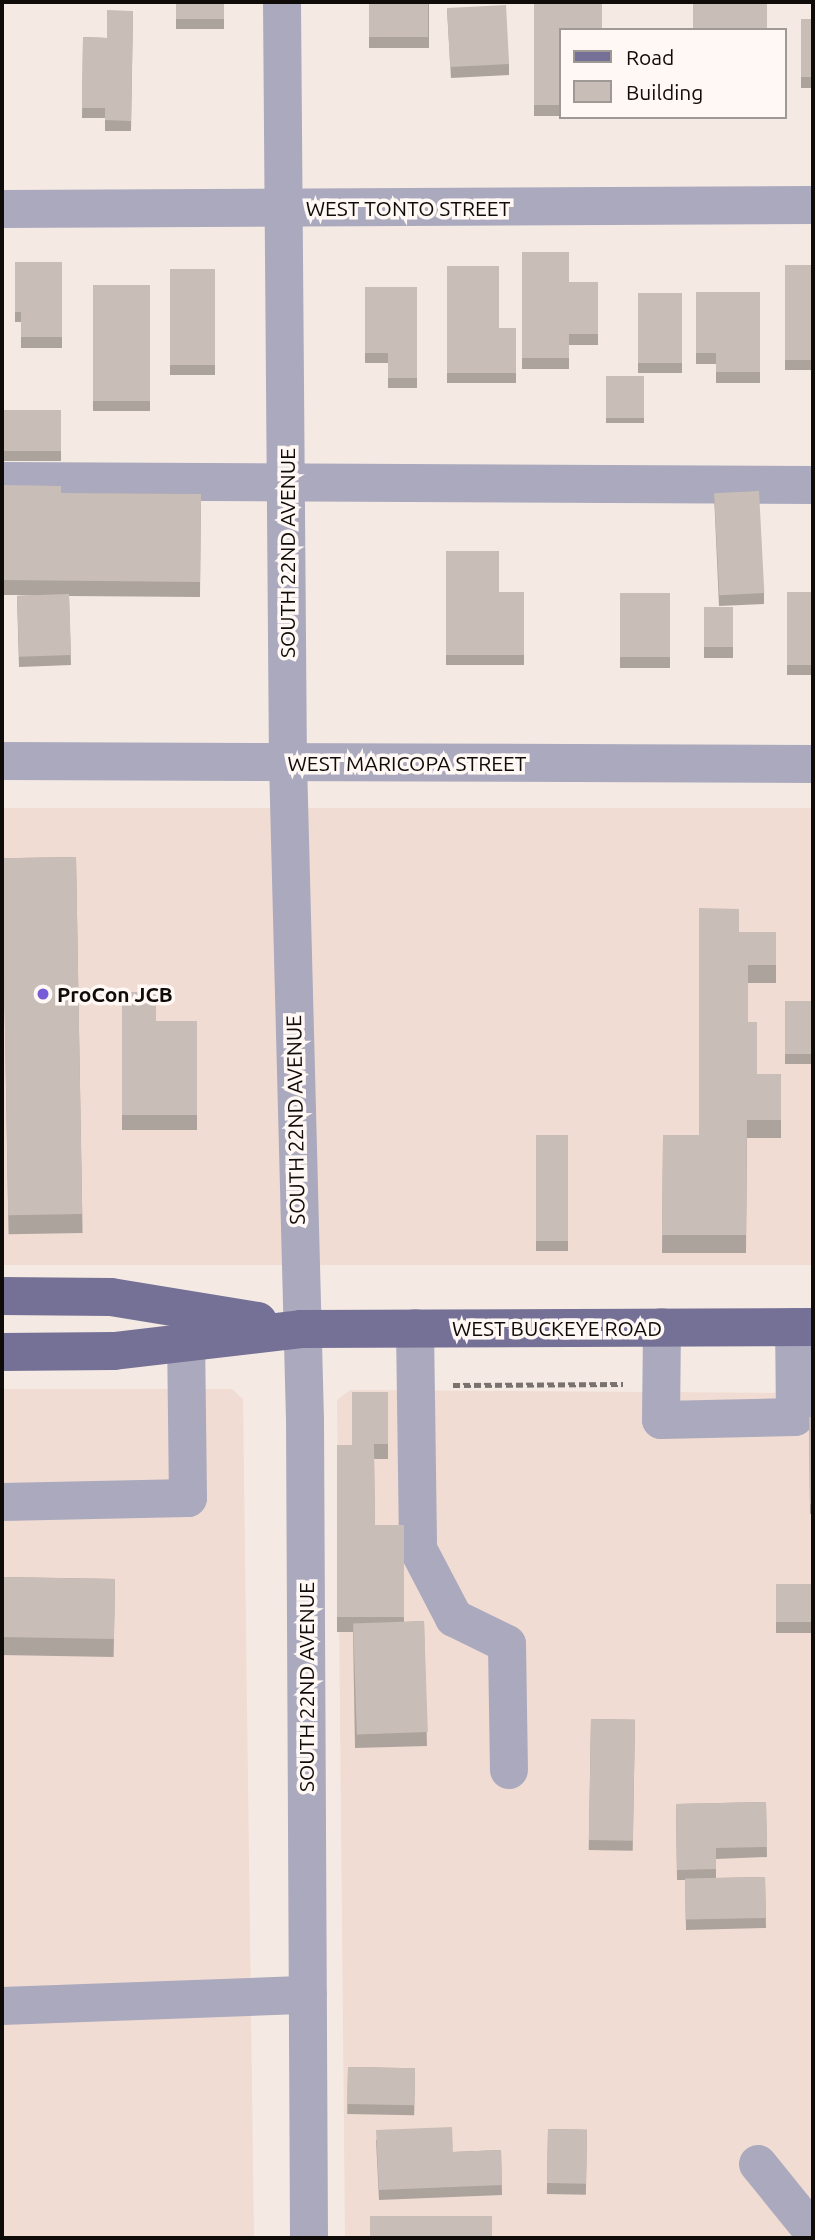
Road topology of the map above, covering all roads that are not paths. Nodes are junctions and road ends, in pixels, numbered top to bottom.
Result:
1 (282, 2) edge
2 (813, 205) edge
3 (283, 208) junction
4 (2, 209) edge
5 (286, 479) junction
6 (2, 481) edge
7 (813, 485) edge
8 (2, 761) edge
9 (288, 762) junction
10 (813, 764) edge
11 (2, 1296) edge
12 (662, 1327) junction
13 (803, 1327) edge
14 (415, 1328) junction
15 (301, 1329) junction
16 (186, 1342) junction
17 (2, 1352) edge
18 (2, 1502) edge
19 (509, 1770) dead end
20 (308, 1995) junction
21 (2, 2006) edge
22 (758, 2164) dead end
23 (813, 2232) edge
24 (309, 2238) edge

1 - 3 street, SOUTH 22ND AVENUE
2 - 3 street, WEST TONTO STREET
3 - 4 street, WEST TONTO STREET
3 - 5 street, SOUTH 22ND AVENUE
5 - 6 street
5 - 7 street
5 - 9 street, SOUTH 22ND AVENUE
8 - 9 street, WEST MARICOPA STREET
9 - 10 street, WEST MARICOPA STREET
9 - 15 street, SOUTH 22ND AVENUE
11 - 15 main road, WEST BUCKEYE ROAD
12 - 13 main road, WEST BUCKEYE ROAD
12 - 13 street
12 - 14 main road, WEST BUCKEYE ROAD
14 - 15 main road, WEST BUCKEYE ROAD
14 - 19 street
15 - 16 main road, WEST BUCKEYE ROAD
15 - 20 street, SOUTH 22ND AVENUE
16 - 17 main road, WEST BUCKEYE ROAD
16 - 18 street
20 - 21 street
20 - 24 street, SOUTH 22ND AVENUE
22 - 23 street

